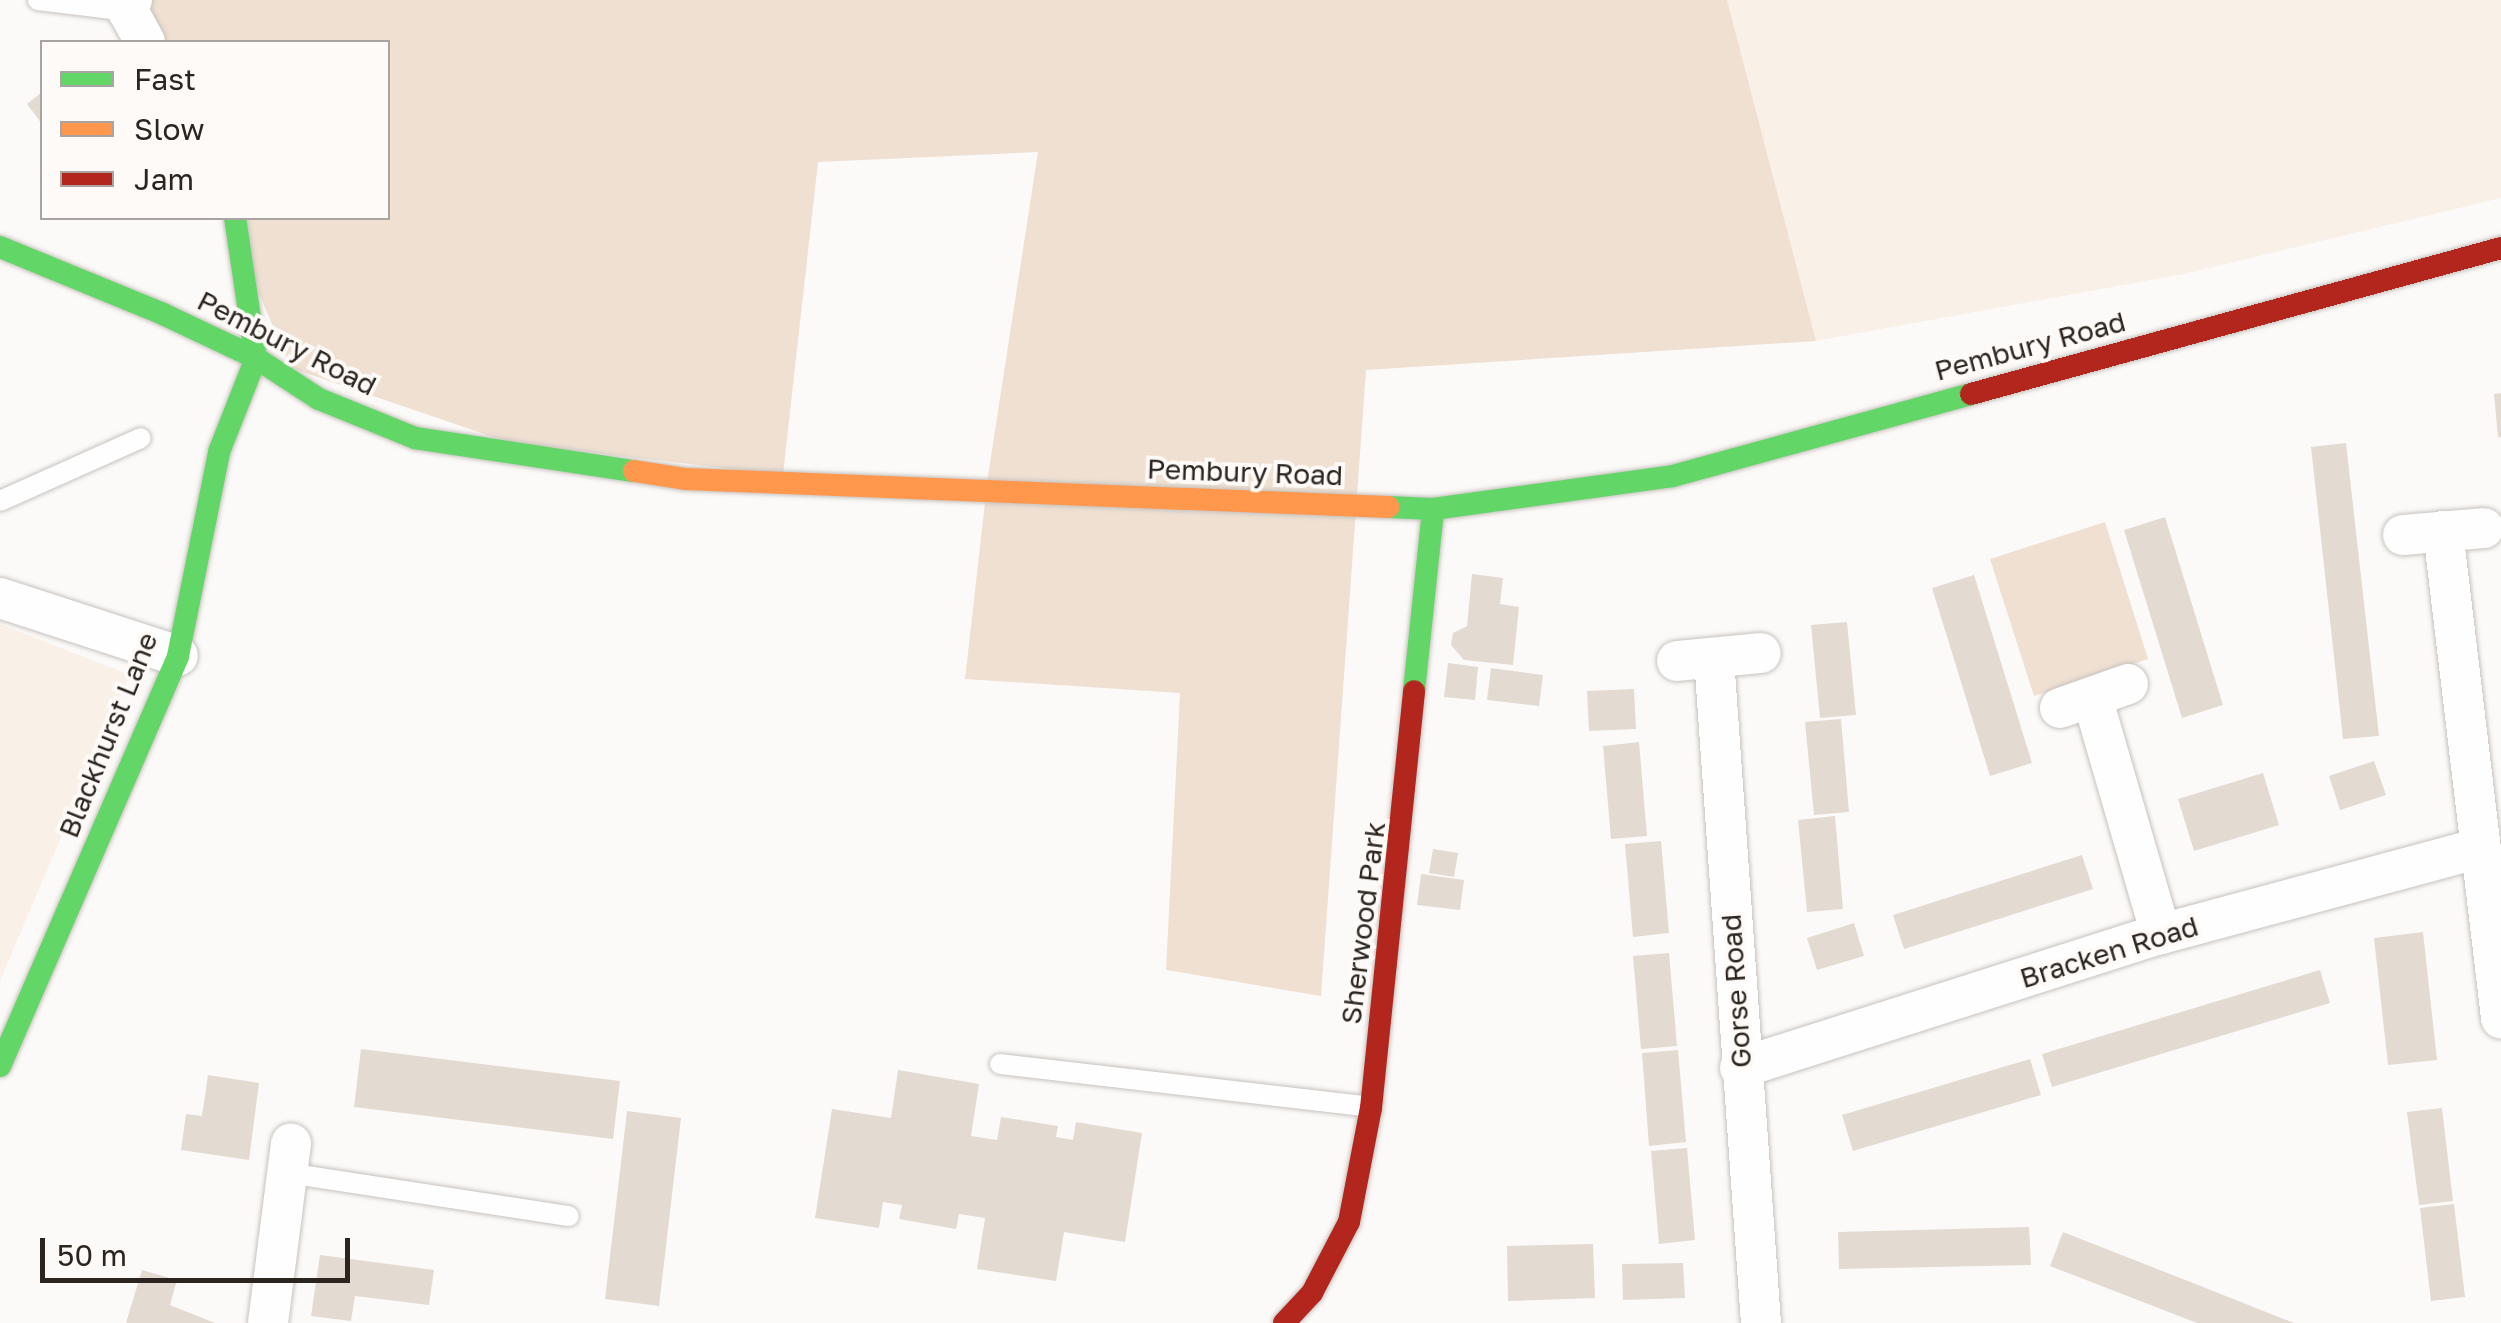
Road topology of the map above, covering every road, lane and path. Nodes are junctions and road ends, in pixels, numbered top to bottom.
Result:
1 (38, 0) edge
2 (135, 18) edge
3 (235, 220) edge
4 (0, 247) edge
5 (2501, 248) edge
6 (256, 358) junction
7 (141, 438) dead end
8 (0, 501) edge
9 (1433, 509) junction
10 (2484, 528) dead end
11 (2443, 531) junction
12 (2402, 536) dead end
13 (0, 598) edge
14 (1762, 653) dead end
15 (178, 656) junction
16 (2093, 696) dead end
17 (2480, 848) junction
18 (2160, 934) junction
19 (2501, 1019) edge
20 (1000, 1064) dead end
21 (0, 1066) edge
22 (1740, 1068) junction
23 (1370, 1108) junction
24 (289, 1158) joint
25 (569, 1216) dead end
26 (268, 1323) edge
27 (1284, 1323) edge
28 (1761, 1323) edge

1 - 2 lane
3 - 6 main road
4 - 6 main road, Pembury Road
5 - 9 main road, Pembury Road
6 - 9 main road, Pembury Road
6 - 15 main road, Blackhurst Lane
7 - 8 lane
9 - 23 main road, Sherwood Park
10 - 11 street
11 - 12 street
11 - 17 street
13 - 15 street
14 - 22 street, Gorse Road
15 - 21 main road, Blackhurst Lane
16 - 18 street
17 - 18 street, Bracken Road
17 - 19 street
18 - 22 street, Bracken Road
20 - 23 lane
22 - 28 street, Gorse Road
23 - 27 main road, Sherwood Park
24 - 25 lane
24 - 26 street

